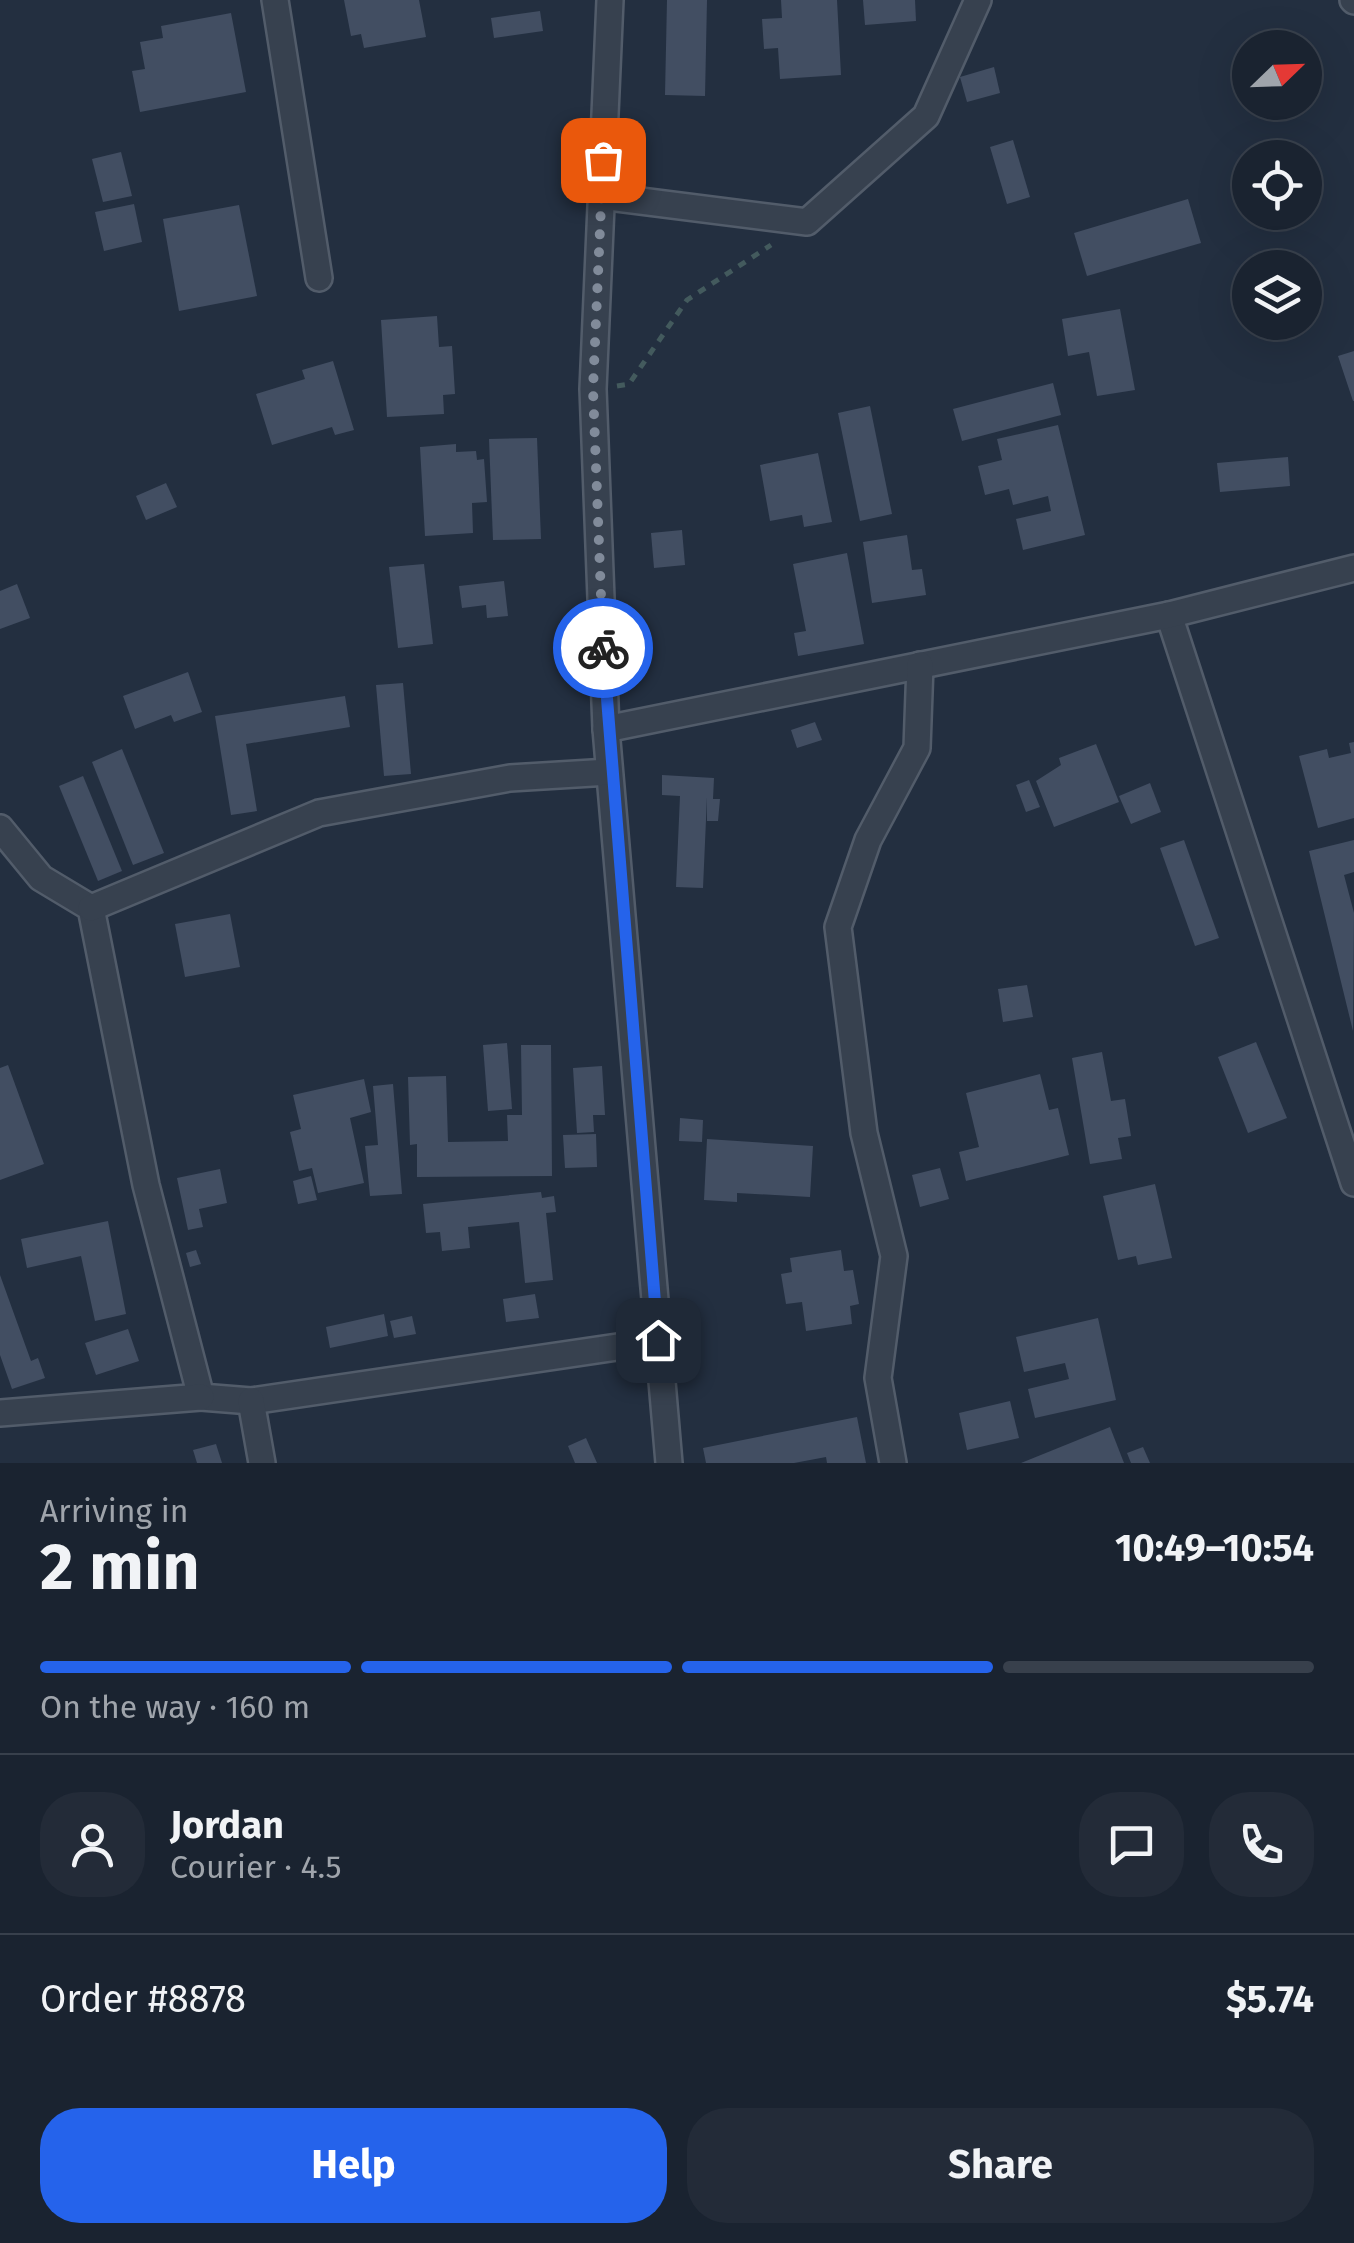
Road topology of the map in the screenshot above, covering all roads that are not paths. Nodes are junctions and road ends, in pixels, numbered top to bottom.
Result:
1 (275, 0) edge
2 (610, 0) edge
3 (978, 0) edge
4 (601, 196) junction
5 (319, 278) dead end
6 (1354, 568) edge
7 (1169, 615) junction
8 (920, 665) junction
9 (606, 729) junction
10 (609, 772) junction
11 (0, 828) edge
12 (91, 908) junction
13 (1354, 1183) edge
14 (658, 1340) junction
15 (201, 1397) junction
16 (251, 1402) junction
17 (0, 1414) edge
18 (262, 1463) edge
19 (669, 1463) edge
20 (893, 1463) edge

1 - 5 street
2 - 4 street
3 - 4 street
4 - 9 street
6 - 7 street
7 - 8 street
7 - 13 street
8 - 9 street
8 - 20 street
9 - 10 street
10 - 12 street
10 - 14 street
11 - 12 street
12 - 15 street
14 - 16 street
14 - 19 street
15 - 16 street
15 - 17 street
16 - 18 street

